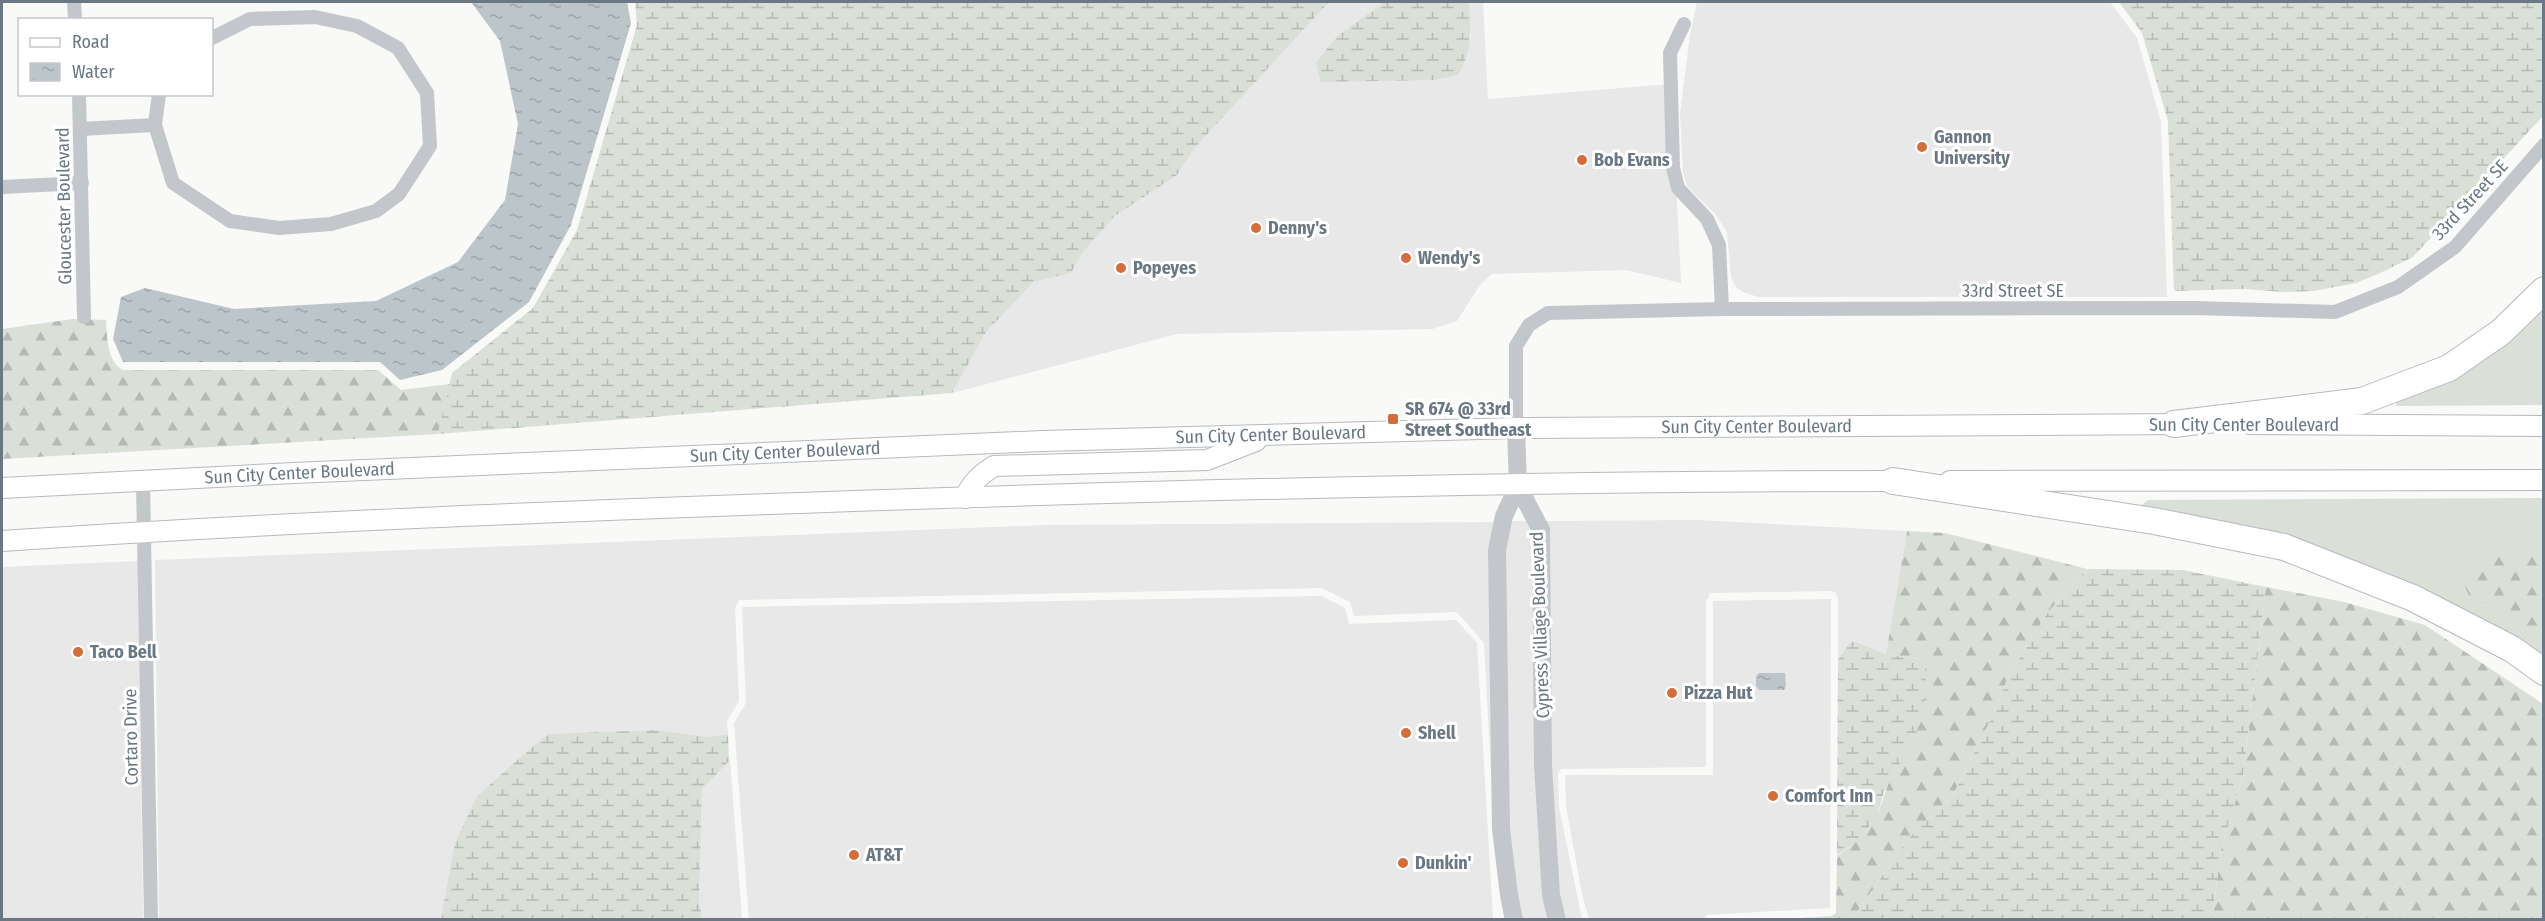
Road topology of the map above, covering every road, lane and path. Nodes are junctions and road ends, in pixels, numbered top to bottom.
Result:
1 (74, 2) edge
2 (75, 18) edge
3 (1684, 24) dead end
4 (213, 38) edge
5 (79, 96) edge
6 (159, 96) edge
7 (155, 125) junction
8 (80, 129) junction
9 (2544, 145) edge
10 (82, 183) junction
11 (2, 187) edge
12 (2544, 290) edge
13 (1722, 309) junction
14 (84, 317) dead end
15 (2174, 424) junction
16 (2544, 426) edge
17 (1516, 428) junction
18 (1273, 435) junction
19 (2544, 480) edge
20 (1893, 481) junction
21 (144, 482) junction
22 (1518, 486) junction
23 (2, 488) edge
24 (965, 498) junction
25 (146, 531) junction
26 (2, 541) edge
27 (2544, 672) edge
28 (151, 920) edge
29 (1514, 920) edge
30 (1557, 920) edge

1 - 2 street
3 - 13 street
4 - 7 street
5 - 8 street, Gloucester Boulevard
6 - 7 street
7 - 8 street
8 - 10 street, Gloucester Boulevard
9 - 13 street, 33rd Street SE
10 - 11 street
10 - 14 street, Gloucester Boulevard
12 - 15 highway
13 - 17 street, 33rd Street SE
15 - 16 main road, Sun City Center Boulevard
15 - 17 main road, Sun City Center Boulevard
17 - 18 main road, Sun City Center Boulevard
17 - 22 street
18 - 21 main road, Sun City Center Boulevard
18 - 24 main road
19 - 20 main road
20 - 22 main road
20 - 27 highway
21 - 23 main road, Sun City Center Boulevard
21 - 25 street, Cortaro Drive
22 - 24 main road
22 - 29 street, Cypress Village Boulevard
22 - 30 street, Cypress Village Boulevard
24 - 25 main road
25 - 26 main road
25 - 28 street, Cortaro Drive

